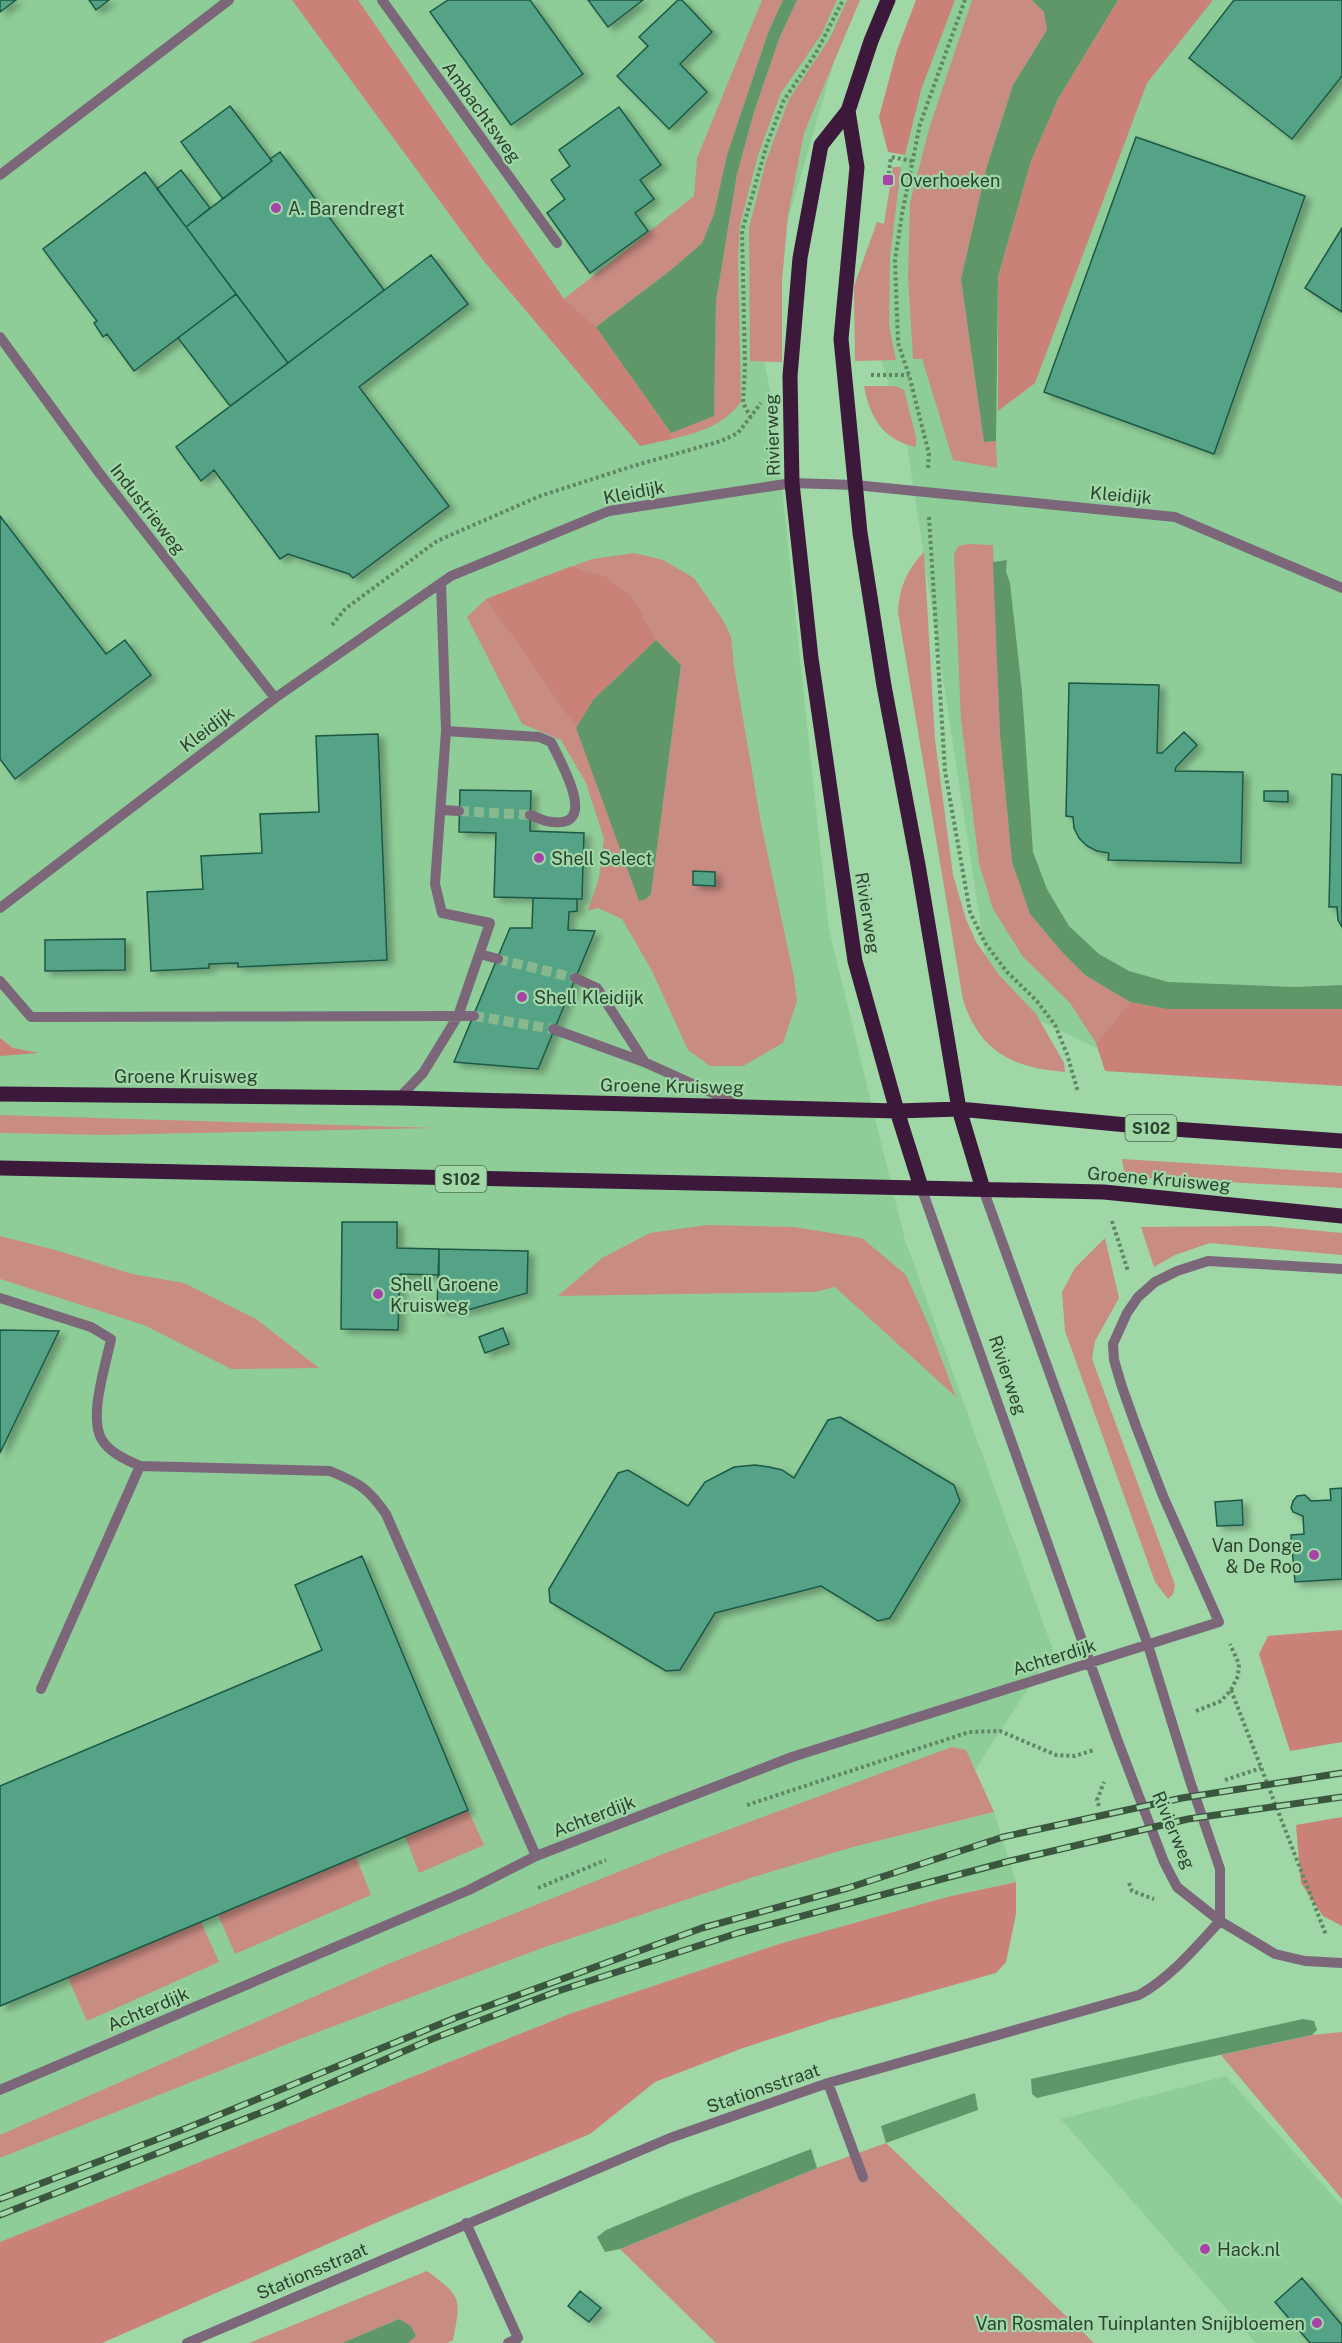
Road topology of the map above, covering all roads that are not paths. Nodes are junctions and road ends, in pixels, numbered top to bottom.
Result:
1 (229, 0) edge
2 (382, 0) edge
3 (888, 0) edge
4 (848, 111) junction
5 (0, 175) edge
6 (557, 243) dead end
7 (0, 338) edge
8 (792, 483) junction
9 (855, 485) junction
10 (441, 583) junction
11 (1342, 588) edge
12 (275, 698) junction
13 (446, 731) junction
14 (441, 810) junction
15 (459, 811) tunnel mouth
16 (530, 815) tunnel mouth
17 (0, 908) edge
18 (480, 954) junction
19 (498, 959) tunnel mouth
20 (575, 978) tunnel mouth
21 (0, 981) edge
22 (458, 1016) junction
23 (474, 1016) tunnel mouth
24 (553, 1029) tunnel mouth
25 (644, 1062) junction
26 (0, 1094) edge
27 (399, 1098) junction
28 (743, 1107) junction
29 (959, 1109) junction
30 (897, 1111) junction
31 (1342, 1141) edge
32 (0, 1168) edge
33 (921, 1187) junction
34 (983, 1189) junction
35 (1342, 1216) edge
36 (1342, 1269) edge
37 (0, 1298) edge
38 (140, 1466) junction
39 (1148, 1645) junction
40 (1090, 1664) junction
41 (41, 1689) dead end
42 (536, 1856) junction
43 (1220, 1921) junction
44 (1340, 1964) edge
45 (828, 2083) junction
46 (0, 2090) edge
47 (863, 2177) dead end
48 (465, 2223) junction
49 (187, 2343) edge
50 (508, 2343) edge

1 - 5 street
2 - 6 street, Ambachtsweg
3 - 4 main road, Rivierweg
4 - 8 main road, Rivierweg
4 - 9 main road, Rivierweg
7 - 12 street, Industrieweg
8 - 9 street, Kleidijk
8 - 10 street, Kleidijk
8 - 30 main road, Rivierweg
9 - 11 street, Kleidijk
9 - 29 main road, Rivierweg
10 - 12 street, Kleidijk
10 - 13 street
12 - 17 street, Kleidijk
13 - 14 street
13 - 16 street
14 - 15 street
14 - 18 street
18 - 19 street
18 - 22 street
20 - 25 street
21 - 22 street
22 - 23 street
22 - 27 street
24 - 25 street
25 - 28 street
26 - 27 main road, Groene Kruisweg / S102
27 - 28 main road, Groene Kruisweg / S102
28 - 30 main road, Groene Kruisweg / S102
29 - 30 main road, Groene Kruisweg / S102
29 - 31 main road, Groene Kruisweg / S102
29 - 34 main road, Rivierweg
30 - 33 main road, Rivierweg
32 - 33 main road, Groene Kruisweg / S102
33 - 34 main road, Groene Kruisweg / S102
33 - 40 street, Rivierweg
34 - 35 main road, Groene Kruisweg / S102
34 - 39 street, Rivierweg
36 - 39 street, Achterdijk
37 - 38 street
38 - 41 street
38 - 42 street
39 - 40 street, Achterdijk
39 - 43 street, Rivierweg
40 - 42 street, Achterdijk
40 - 43 street, Rivierweg
42 - 46 street, Achterdijk
43 - 44 street
43 - 45 street, Stationsstraat
45 - 47 street
45 - 48 street, Stationsstraat
48 - 49 street, Stationsstraat
48 - 50 street

